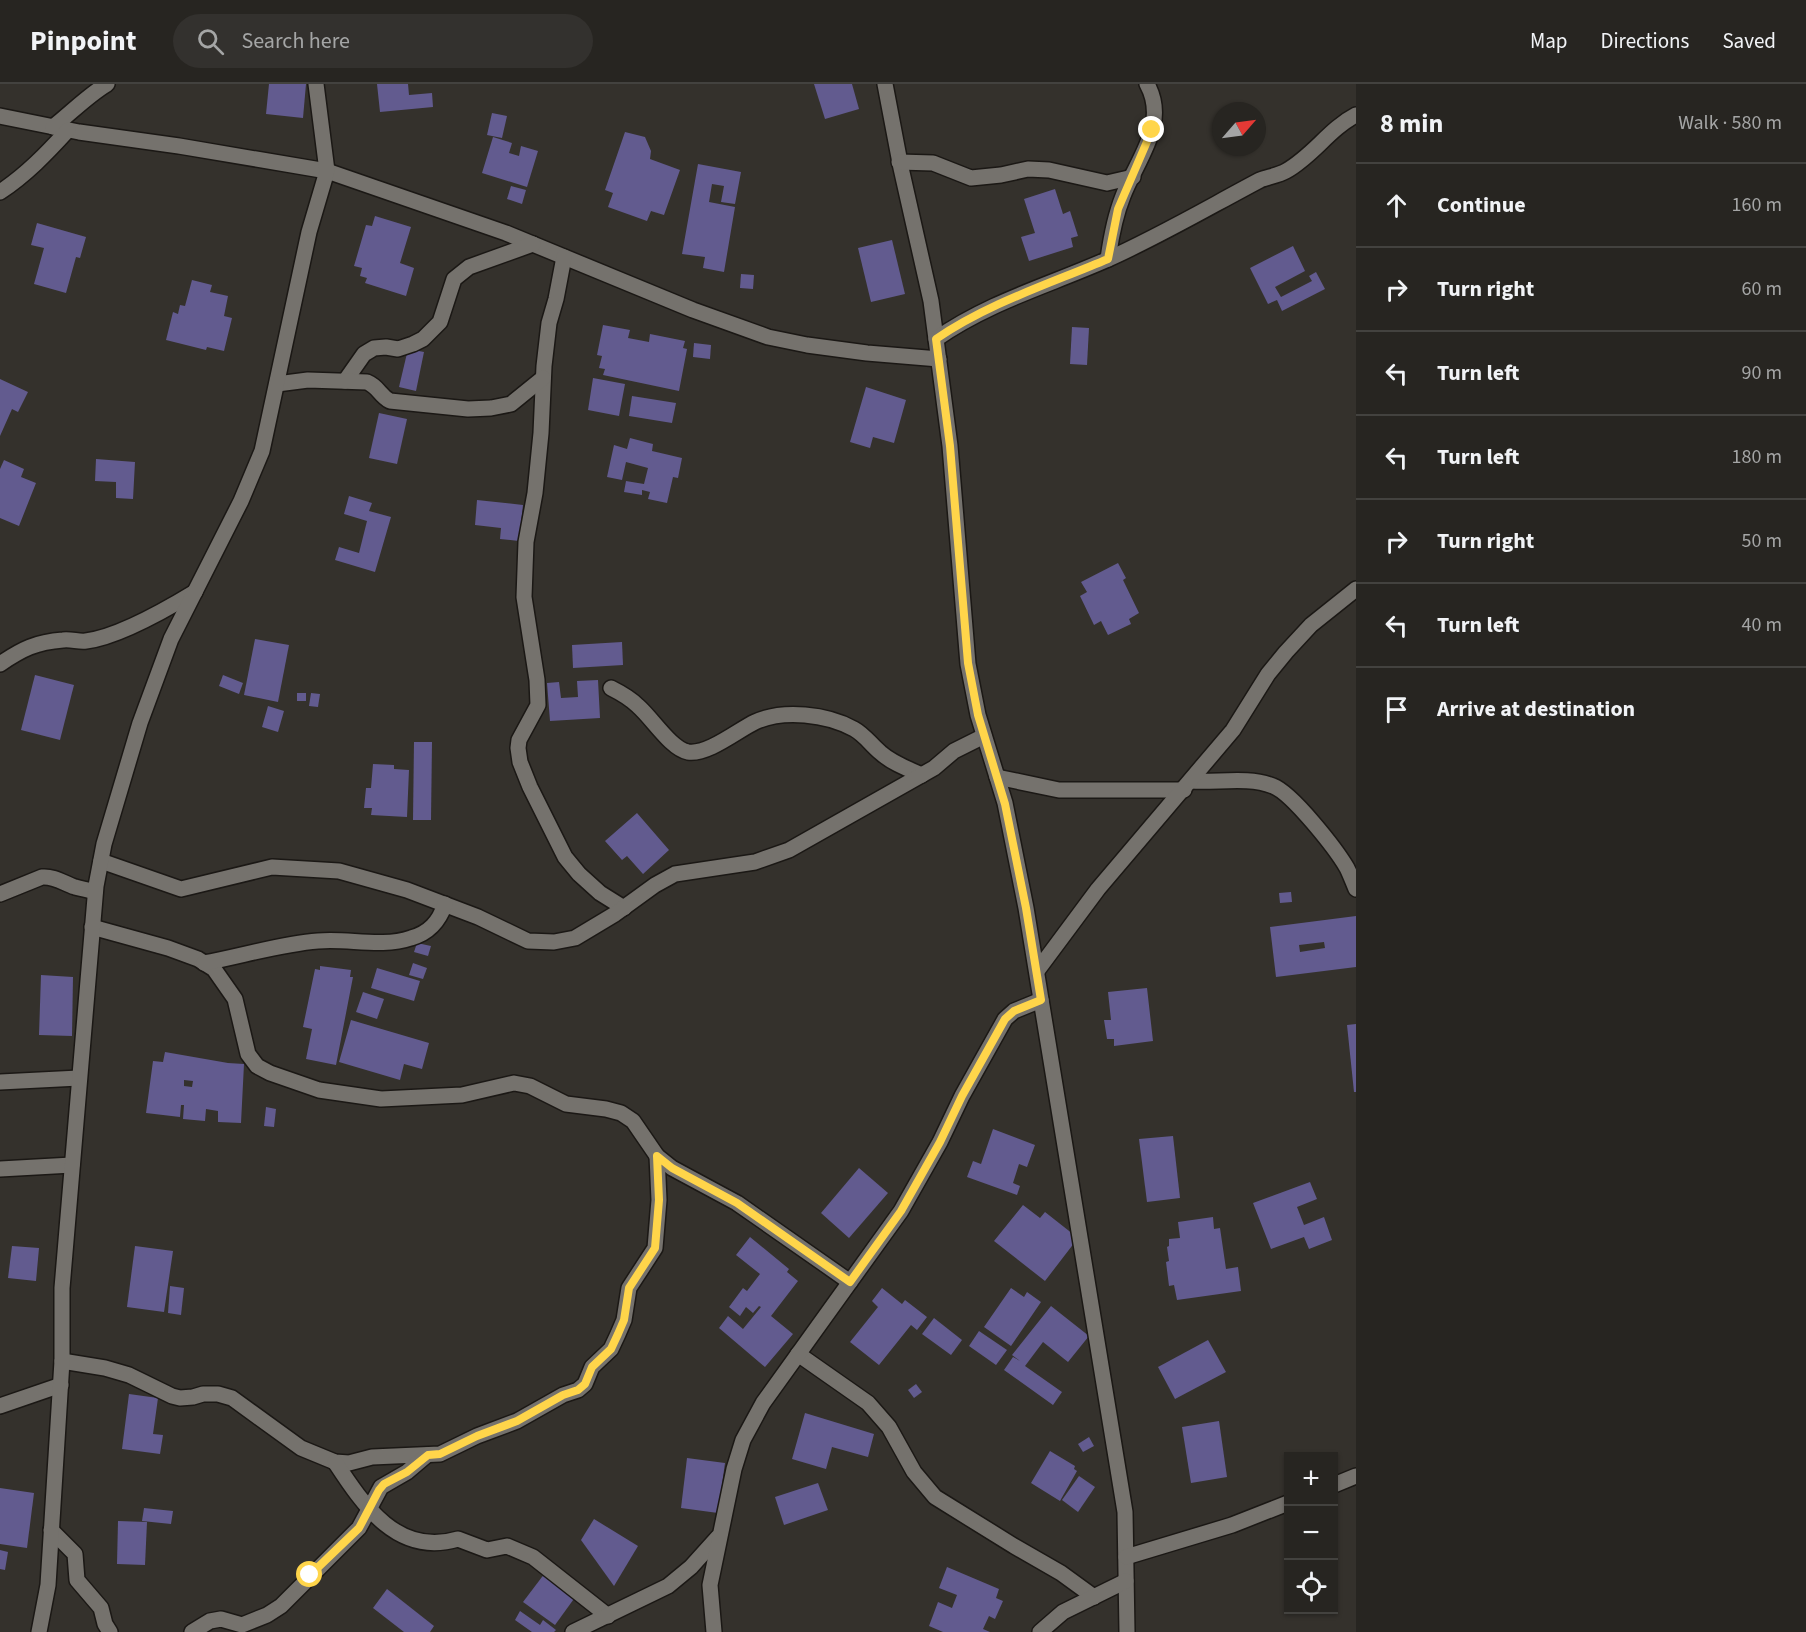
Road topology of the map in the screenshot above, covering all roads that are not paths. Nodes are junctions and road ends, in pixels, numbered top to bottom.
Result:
1 (107, 84) edge
2 (316, 84) edge
3 (885, 84) edge
4 (1148, 84) edge
5 (1356, 115) edge
6 (0, 116) edge
7 (60, 128) junction
8 (899, 162) junction
9 (327, 171) junction
10 (1133, 177) junction
11 (0, 192) edge
12 (533, 244) junction
13 (564, 257) junction
14 (1108, 259) junction
15 (936, 339) junction
16 (939, 359) junction
17 (543, 378) junction
18 (345, 381) junction
19 (277, 384) junction
20 (1356, 589) edge
21 (195, 592) junction
22 (0, 664) edge
23 (611, 688) dead end
24 (984, 736) junction
25 (921, 775) junction
26 (997, 777) junction
27 (1187, 786) junction
28 (101, 861) junction
29 (1356, 889) edge
30 (95, 892) junction
31 (0, 894) edge
32 (445, 904) junction
33 (624, 908) junction
34 (92, 927) junction
35 (204, 963) junction
36 (1037, 971) junction
37 (1041, 1000) junction
38 (79, 1078) junction
39 (0, 1082) edge
40 (657, 1156) junction
41 (72, 1165) junction
42 (0, 1169) edge
43 (850, 1282) junction
44 (798, 1354) junction
45 (62, 1361) junction
46 (61, 1385) junction
47 (0, 1406) edge
48 (428, 1455) junction
49 (335, 1462) junction
50 (1356, 1476) edge
51 (1338, 1483) edge
52 (1284, 1505) edge
53 (370, 1509) junction
54 (51, 1530) junction
55 (720, 1535) junction
56 (1126, 1557) junction
57 (1126, 1581) junction
58 (1094, 1597) junction
59 (608, 1616) junction
60 (39, 1632) edge
61 (110, 1632) edge
62 (192, 1632) edge
63 (573, 1632) edge
64 (714, 1632) edge
65 (1040, 1632) edge
66 (1127, 1632) edge

1 - 7 street
2 - 9 street
3 - 8 street
4 - 10 street
5 - 14 street
6 - 7 street
7 - 9 street
7 - 11 street
8 - 10 street
8 - 15 street
9 - 12 street
9 - 19 street
10 - 14 street
12 - 13 street
12 - 18 street
13 - 16 street
13 - 17 street
14 - 15 street
15 - 16 street
16 - 24 street
17 - 18 street
17 - 33 street
18 - 19 street
19 - 21 street
20 - 27 street
21 - 22 street
21 - 28 street
23 - 25 street
24 - 25 street
24 - 26 street
25 - 33 street
26 - 27 street
26 - 36 street
27 - 29 street
27 - 36 street
28 - 30 street
28 - 32 street
30 - 31 street
30 - 34 street
32 - 33 street
32 - 35 street
34 - 35 street
34 - 38 street
35 - 40 street
36 - 37 street
37 - 43 street
37 - 56 street
38 - 39 street
38 - 41 street
40 - 43 street
40 - 48 street
41 - 42 street
41 - 45 street
43 - 44 street
44 - 55 street
44 - 58 street
45 - 46 street
45 - 49 street
46 - 47 street
46 - 54 street
48 - 49 street
48 - 53 street
49 - 53 street
50 - 51 street
52 - 56 street
53 - 59 street
53 - 62 street
54 - 60 street
54 - 61 street
55 - 59 street
55 - 64 street
56 - 57 street
57 - 58 street
57 - 66 street
58 - 65 street
59 - 63 street

